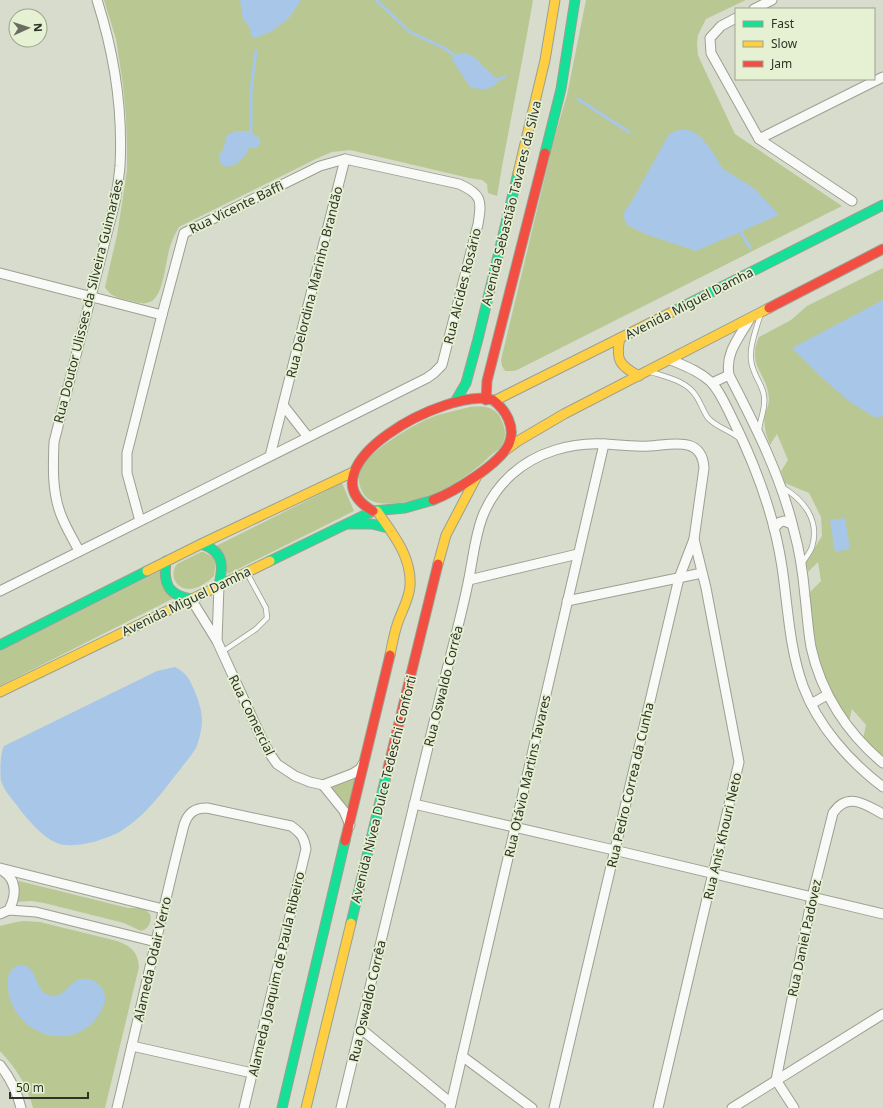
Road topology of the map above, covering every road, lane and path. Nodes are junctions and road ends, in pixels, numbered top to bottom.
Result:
1 (97, 0) edge
2 (555, 0) edge
3 (575, 0) edge
4 (772, 0) edge
5 (756, 8) edge
6 (735, 19) edge
7 (883, 78) edge
8 (759, 139) junction
9 (345, 159) junction
10 (478, 196) joint
11 (852, 201) dead end
12 (883, 205) edge
13 (883, 249) edge
14 (0, 273) edge
15 (91, 298) junction
16 (762, 312) junction
17 (162, 315) junction
18 (749, 318) junction
19 (620, 338) junction
20 (671, 360) junction
21 (649, 371) junction
22 (729, 375) junction
23 (639, 376) junction
24 (712, 383) junction
25 (490, 400) junction
26 (455, 402) junction
27 (283, 405) junction
28 (759, 436) junction
29 (308, 437) junction
30 (744, 442) junction
31 (604, 444) junction
32 (507, 449) junction
33 (270, 456) junction
34 (704, 462) joint
35 (353, 472) junction
36 (477, 476) junction
37 (780, 486) junction
38 (375, 511) junction
39 (140, 521) junction
40 (346, 524) junction
41 (792, 524) junction
42 (388, 528) junction
43 (774, 528) junction
44 (694, 539) junction
45 (201, 544) junction
46 (79, 551) junction
47 (578, 554) junction
48 (166, 561) junction
49 (802, 565) junction
50 (246, 572) junction
51 (702, 573) junction
52 (679, 578) junction
53 (469, 580) junction
54 (219, 585) junction
55 (0, 591) edge
56 (191, 599) junction
57 (567, 601) junction
58 (217, 641) junction
59 (0, 645) edge
60 (222, 652) junction
61 (0, 692) edge
62 (827, 695) junction
63 (811, 704) junction
64 (364, 763) junction
65 (883, 763) edge
66 (323, 785) junction
67 (883, 787) edge
68 (414, 804) junction
69 (192, 812) joint
70 (883, 814) edge
71 (350, 825) junction
72 (515, 827) junction
73 (614, 850) junction
74 (0, 868) edge
75 (713, 874) junction
76 (812, 897) junction
77 (163, 909) junction
78 (9, 910) junction
79 (0, 914) edge
80 (883, 914) edge
81 (156, 942) junction
82 (883, 1014) edge
83 (360, 1028) junction
84 (132, 1046) junction
85 (462, 1056) junction
86 (0, 1065) edge
87 (252, 1073) junction
88 (776, 1080) junction
89 (450, 1105) edge
90 (21, 1108) edge
91 (117, 1108) edge
92 (244, 1108) edge
93 (282, 1108) edge
94 (306, 1108) edge
95 (341, 1108) edge
96 (532, 1108) edge
97 (554, 1108) edge
98 (658, 1108) edge
99 (732, 1108) edge
100 (794, 1108) edge

1 - 15 street, Rua Doutor Ulisses da Silveira Guimarães
2 - 26 main road, Avenida Sebastião Tavares da Silva
3 - 25 main road, Avenida Sebastião Tavares da Silva
4 - 5 street
6 - 8 street
7 - 8 street
8 - 11 street
9 - 10 street, Rua Vicente Baffi
9 - 17 street, Rua Vicente Baffi
9 - 27 street, Rua Delordina Marinho Brandão
10 - 29 street, Rua Alcides Rosário
12 - 19 main road, Avenida Miguel Damha
13 - 16 main road
14 - 15 street
15 - 17 street
15 - 46 street, Rua Doutor Ulisses da Silveira Guimarães
16 - 18 main road
16 - 28 lane
17 - 39 street, Rua Vicente Baffi
18 - 20 main road
18 - 22 street
19 - 23 main road
19 - 25 main road, Avenida Miguel Damha
20 - 21 main road
20 - 24 street
21 - 23 main road
21 - 30 lane
22 - 24 street
22 - 28 street
23 - 32 main road
24 - 30 street
25 - 26 main road
25 - 32 main road
26 - 35 main road
27 - 29 street
27 - 33 street, Rua Delordina Marinho Brandão
28 - 30 street
28 - 37 street
29 - 33 street
30 - 43 street
31 - 34 street, Rua Oswaldo Corrêa
31 - 47 street, Rua Otávio Martins Tavares
31 - 53 street, Rua Oswaldo Corrêa
32 - 36 main road, Avenida Miguel Damha
33 - 39 street
34 - 44 street, Rua Pedro Correa da Cunha
35 - 38 main road, Avenida Nívea Dulce Tedeschi Conforti
35 - 45 main road
36 - 38 main road, Avenida Miguel Damha
36 - 94 main road, Avenida Nívea Dulce Tedeschi Conforti
37 - 41 street
37 - 49 lane
38 - 40 main road, Avenida Miguel Damha
38 - 42 main road, Avenida Nívea Dulce Tedeschi Conforti
39 - 46 street
40 - 42 main road
40 - 50 main road, Avenida Miguel Damha
41 - 43 street
41 - 49 street
42 - 64 main road, Avenida Nívea Dulce Tedeschi Conforti
43 - 63 street
44 - 51 street, Rua Anis Khouri Neto
44 - 52 street, Rua Pedro Correa da Cunha
45 - 48 main road
45 - 54 main road
46 - 55 street
47 - 53 street
47 - 57 street, Rua Otávio Martins Tavares
48 - 56 main road
48 - 59 main road
49 - 62 street
50 - 54 main road, Avenida Miguel Damha
50 - 60 lane
51 - 52 street
51 - 75 street, Rua Anis Khouri Neto
52 - 57 street
52 - 73 street, Rua Pedro Correa da Cunha
53 - 68 street, Rua Oswaldo Corrêa
54 - 56 main road, Avenida Miguel Damha
54 - 58 street, Rua Comercial
56 - 58 street, Rua Comercial
56 - 61 main road, Avenida Miguel Damha
57 - 72 street, Rua Otávio Martins Tavares
58 - 60 street, Rua Comercial
60 - 66 street, Rua Comercial
62 - 63 street
62 - 65 street
63 - 67 street
64 - 66 street
64 - 71 main road, Avenida Nívea Dulce Tedeschi Conforti
66 - 71 street
68 - 72 street
68 - 83 street, Rua Oswaldo Corrêa
69 - 77 street, Alameda Odair Verro
69 - 87 street, Alameda Joaquim de Paula Ribeiro
70 - 76 street, Rua Daniel Padovez
71 - 93 main road, Avenida Nívea Dulce Tedeschi Conforti
72 - 73 street
72 - 85 street, Rua Otávio Martins Tavares
73 - 75 street
73 - 97 street, Rua Pedro Correa da Cunha
74 - 77 street
74 - 78 street
75 - 76 street
75 - 98 street, Rua Anis Khouri Neto
76 - 80 street
76 - 88 street, Rua Daniel Padovez
77 - 81 street, Alameda Odair Verro
78 - 79 street
78 - 81 street
81 - 84 street, Alameda Odair Verro
82 - 88 street
83 - 89 street
83 - 95 street, Rua Oswaldo Corrêa
84 - 87 street
84 - 91 street, Alameda Odair Verro
85 - 89 street, Rua Otávio Martins Tavares
85 - 96 street
86 - 90 street
87 - 92 street, Alameda Joaquim de Paula Ribeiro
88 - 99 street
88 - 100 street

